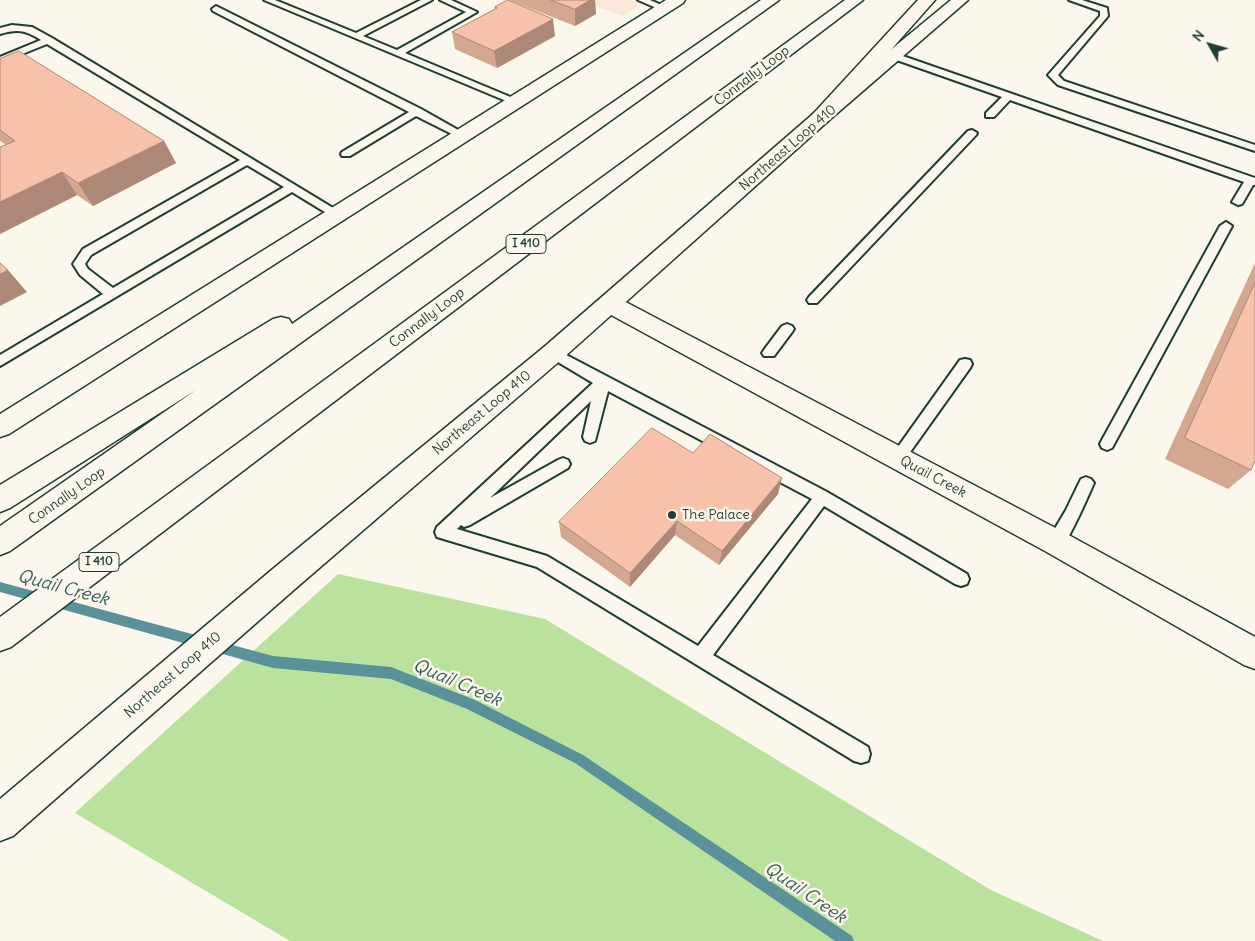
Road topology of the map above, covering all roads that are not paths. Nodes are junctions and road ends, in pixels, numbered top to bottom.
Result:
1 (268, 0) edge
2 (428, 0) edge
3 (444, 0) edge
4 (642, 0) edge
5 (771, 0) edge
6 (854, 0) edge
7 (927, 0) edge
8 (960, 0) edge
9 (1073, 0) edge
10 (670, 4) edge
11 (216, 9) dead end
12 (0, 31) edge
13 (356, 36) junction
14 (49, 40) junction
15 (398, 53) junction
16 (894, 56) junction
17 (0, 60) edge
18 (1008, 96) junction
19 (515, 101) junction
20 (417, 111) junction
21 (990, 115) dead end
22 (820, 118) junction
23 (972, 133) dead end
24 (462, 135) junction
25 (1255, 148) edge
26 (346, 154) dead end
27 (248, 160) junction
28 (529, 171) junction
29 (1253, 181) edge
30 (292, 187) junction
31 (1238, 202) dead end
32 (337, 214) junction
33 (1226, 226) dead end
34 (112, 294) junction
35 (813, 300) dead end
36 (610, 304) junction
37 (787, 329) dead end
38 (553, 353) junction
39 (770, 353) dead end
40 (0, 361) edge
41 (965, 364) dead end
42 (603, 382) junction
43 (0, 427) edge
44 (590, 437) dead end
45 (1107, 444) dead end
46 (898, 458) junction
47 (563, 464) dead end
48 (1086, 483) dead end
49 (822, 497) junction
50 (0, 500) edge
51 (443, 532) junction
52 (0, 542) edge
53 (1055, 542) junction
54 (961, 579) dead end
55 (0, 636) edge
56 (1255, 654) edge
57 (701, 657) junction
58 (861, 754) dead end
59 (0, 822) edge

1 - 13 lane
2 - 13 lane
3 - 15 lane
4 - 10 lane
5 - 28 main road, Connally Loop
6 - 55 main road, Connally Loop / I 410
7 - 22 main road
8 - 16 main road, Northeast Loop 410
9 - 25 lane
10 - 19 main road
11 - 20 lane
12 - 14 lane
13 - 15 lane
14 - 17 lane
14 - 27 lane
15 - 19 lane
16 - 18 lane
16 - 22 main road, Northeast Loop 410
18 - 21 lane
18 - 29 lane
19 - 24 main road
20 - 24 lane
20 - 26 lane
22 - 36 main road, Northeast Loop 410
23 - 35 lane
24 - 32 main road
27 - 30 lane
27 - 34 lane
28 - 50 main road
28 - 52 main road, Connally Loop
29 - 31 lane
30 - 32 lane
30 - 34 lane
32 - 43 main road
33 - 45 lane
34 - 40 lane
36 - 38 main road, Northeast Loop 410
36 - 46 main road, Quail Creek
37 - 39 lane
38 - 42 lane
38 - 59 main road, Northeast Loop 410
41 - 46 lane
42 - 44 lane
42 - 49 lane
42 - 51 lane
46 - 53 main road, Quail Creek
47 - 51 lane
48 - 53 lane
49 - 54 lane
49 - 57 lane
51 - 57 lane
53 - 56 main road, Quail Creek
57 - 58 lane

